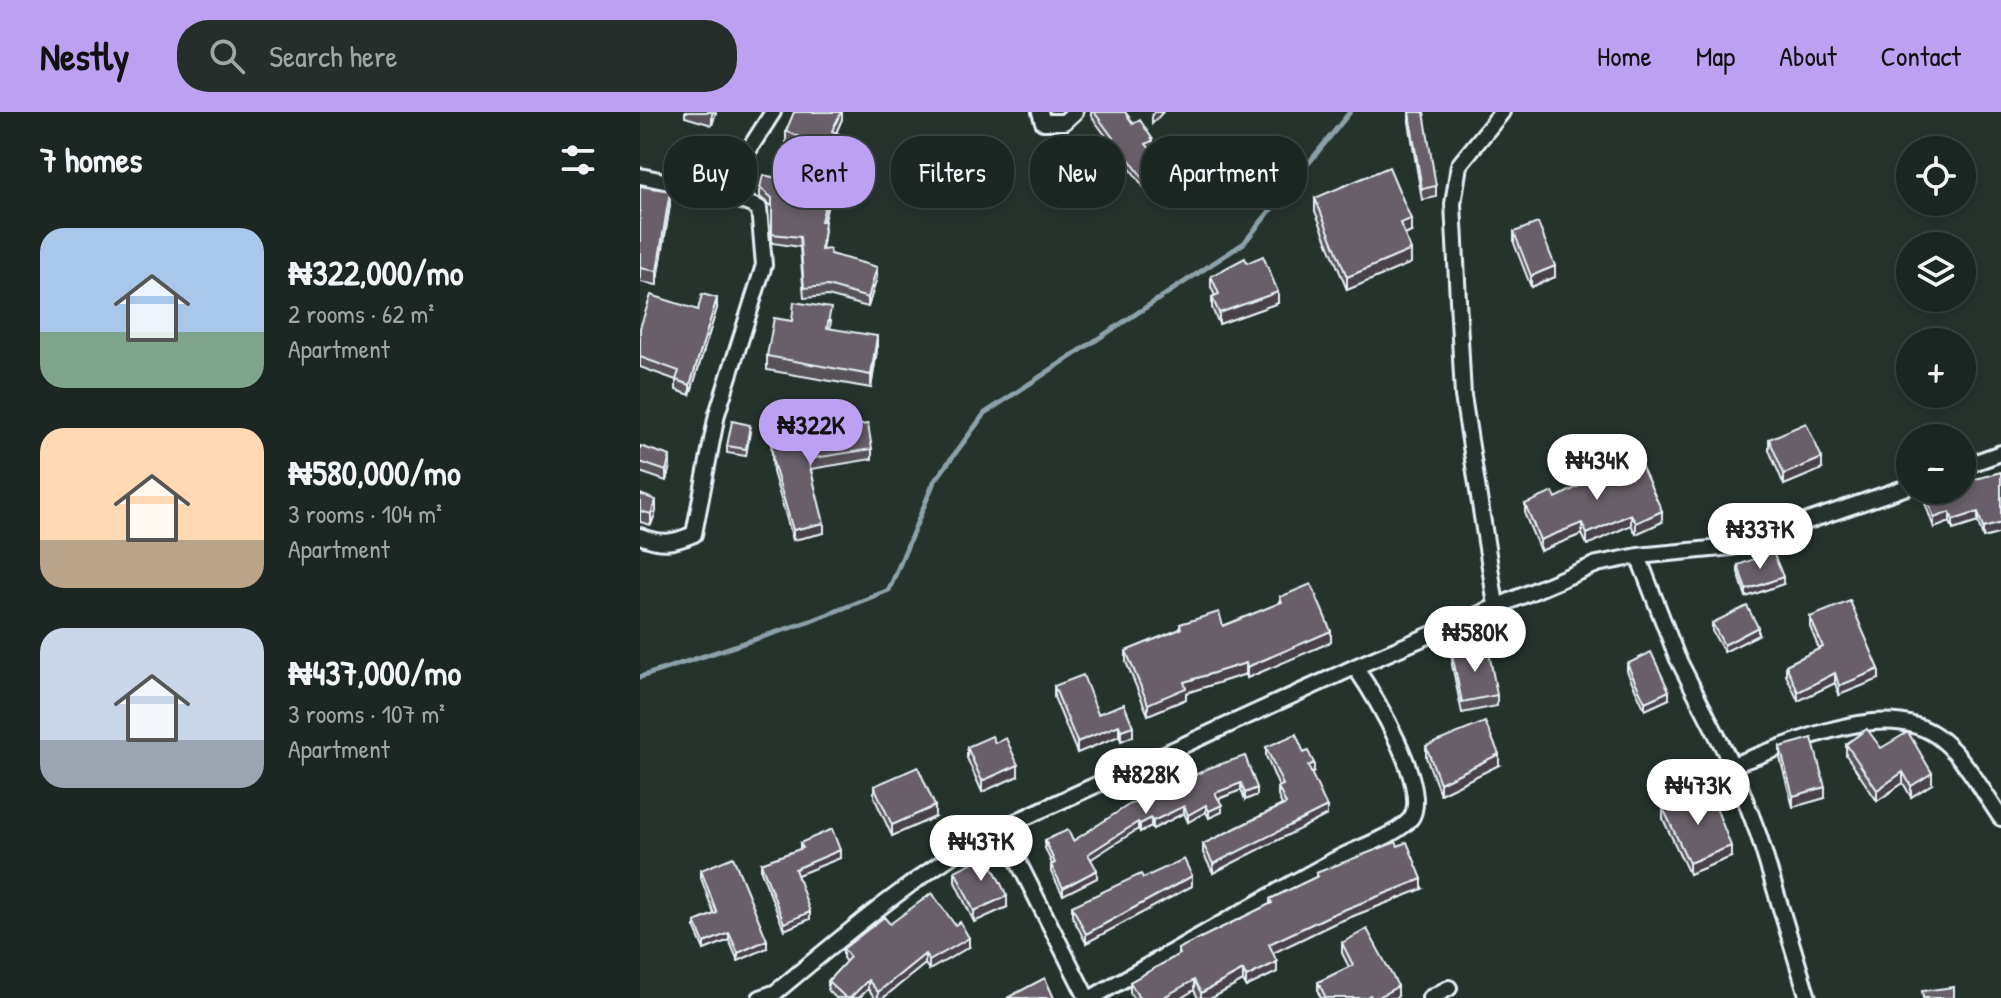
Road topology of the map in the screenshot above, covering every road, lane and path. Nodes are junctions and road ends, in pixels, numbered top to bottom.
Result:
1 (773, 112) edge
2 (1040, 112) edge
3 (1075, 112) edge
4 (1502, 112) edge
5 (757, 137) edge
6 (640, 176) edge
7 (664, 181) edge
8 (757, 207) edge
9 (2001, 453) edge
10 (1976, 462) edge
11 (1896, 491) edge
12 (640, 536) edge
13 (1638, 556) junction
14 (1496, 605) junction
15 (1355, 667) junction
16 (1732, 765) junction
17 (2001, 818) edge
18 (1001, 828) junction
19 (1449, 988) dead end
20 (779, 995) edge
21 (760, 998) edge
22 (1089, 998) edge
23 (1430, 998) edge
24 (1808, 998) edge

1 - 5 street
2 - 3 street
4 - 14 street
6 - 7 street
8 - 12 street
9 - 10 street
11 - 13 street
13 - 14 street
13 - 16 street
14 - 15 street
15 - 18 street
15 - 22 street
16 - 17 street
16 - 24 street
18 - 20 street
18 - 22 street
19 - 23 street
20 - 21 street

